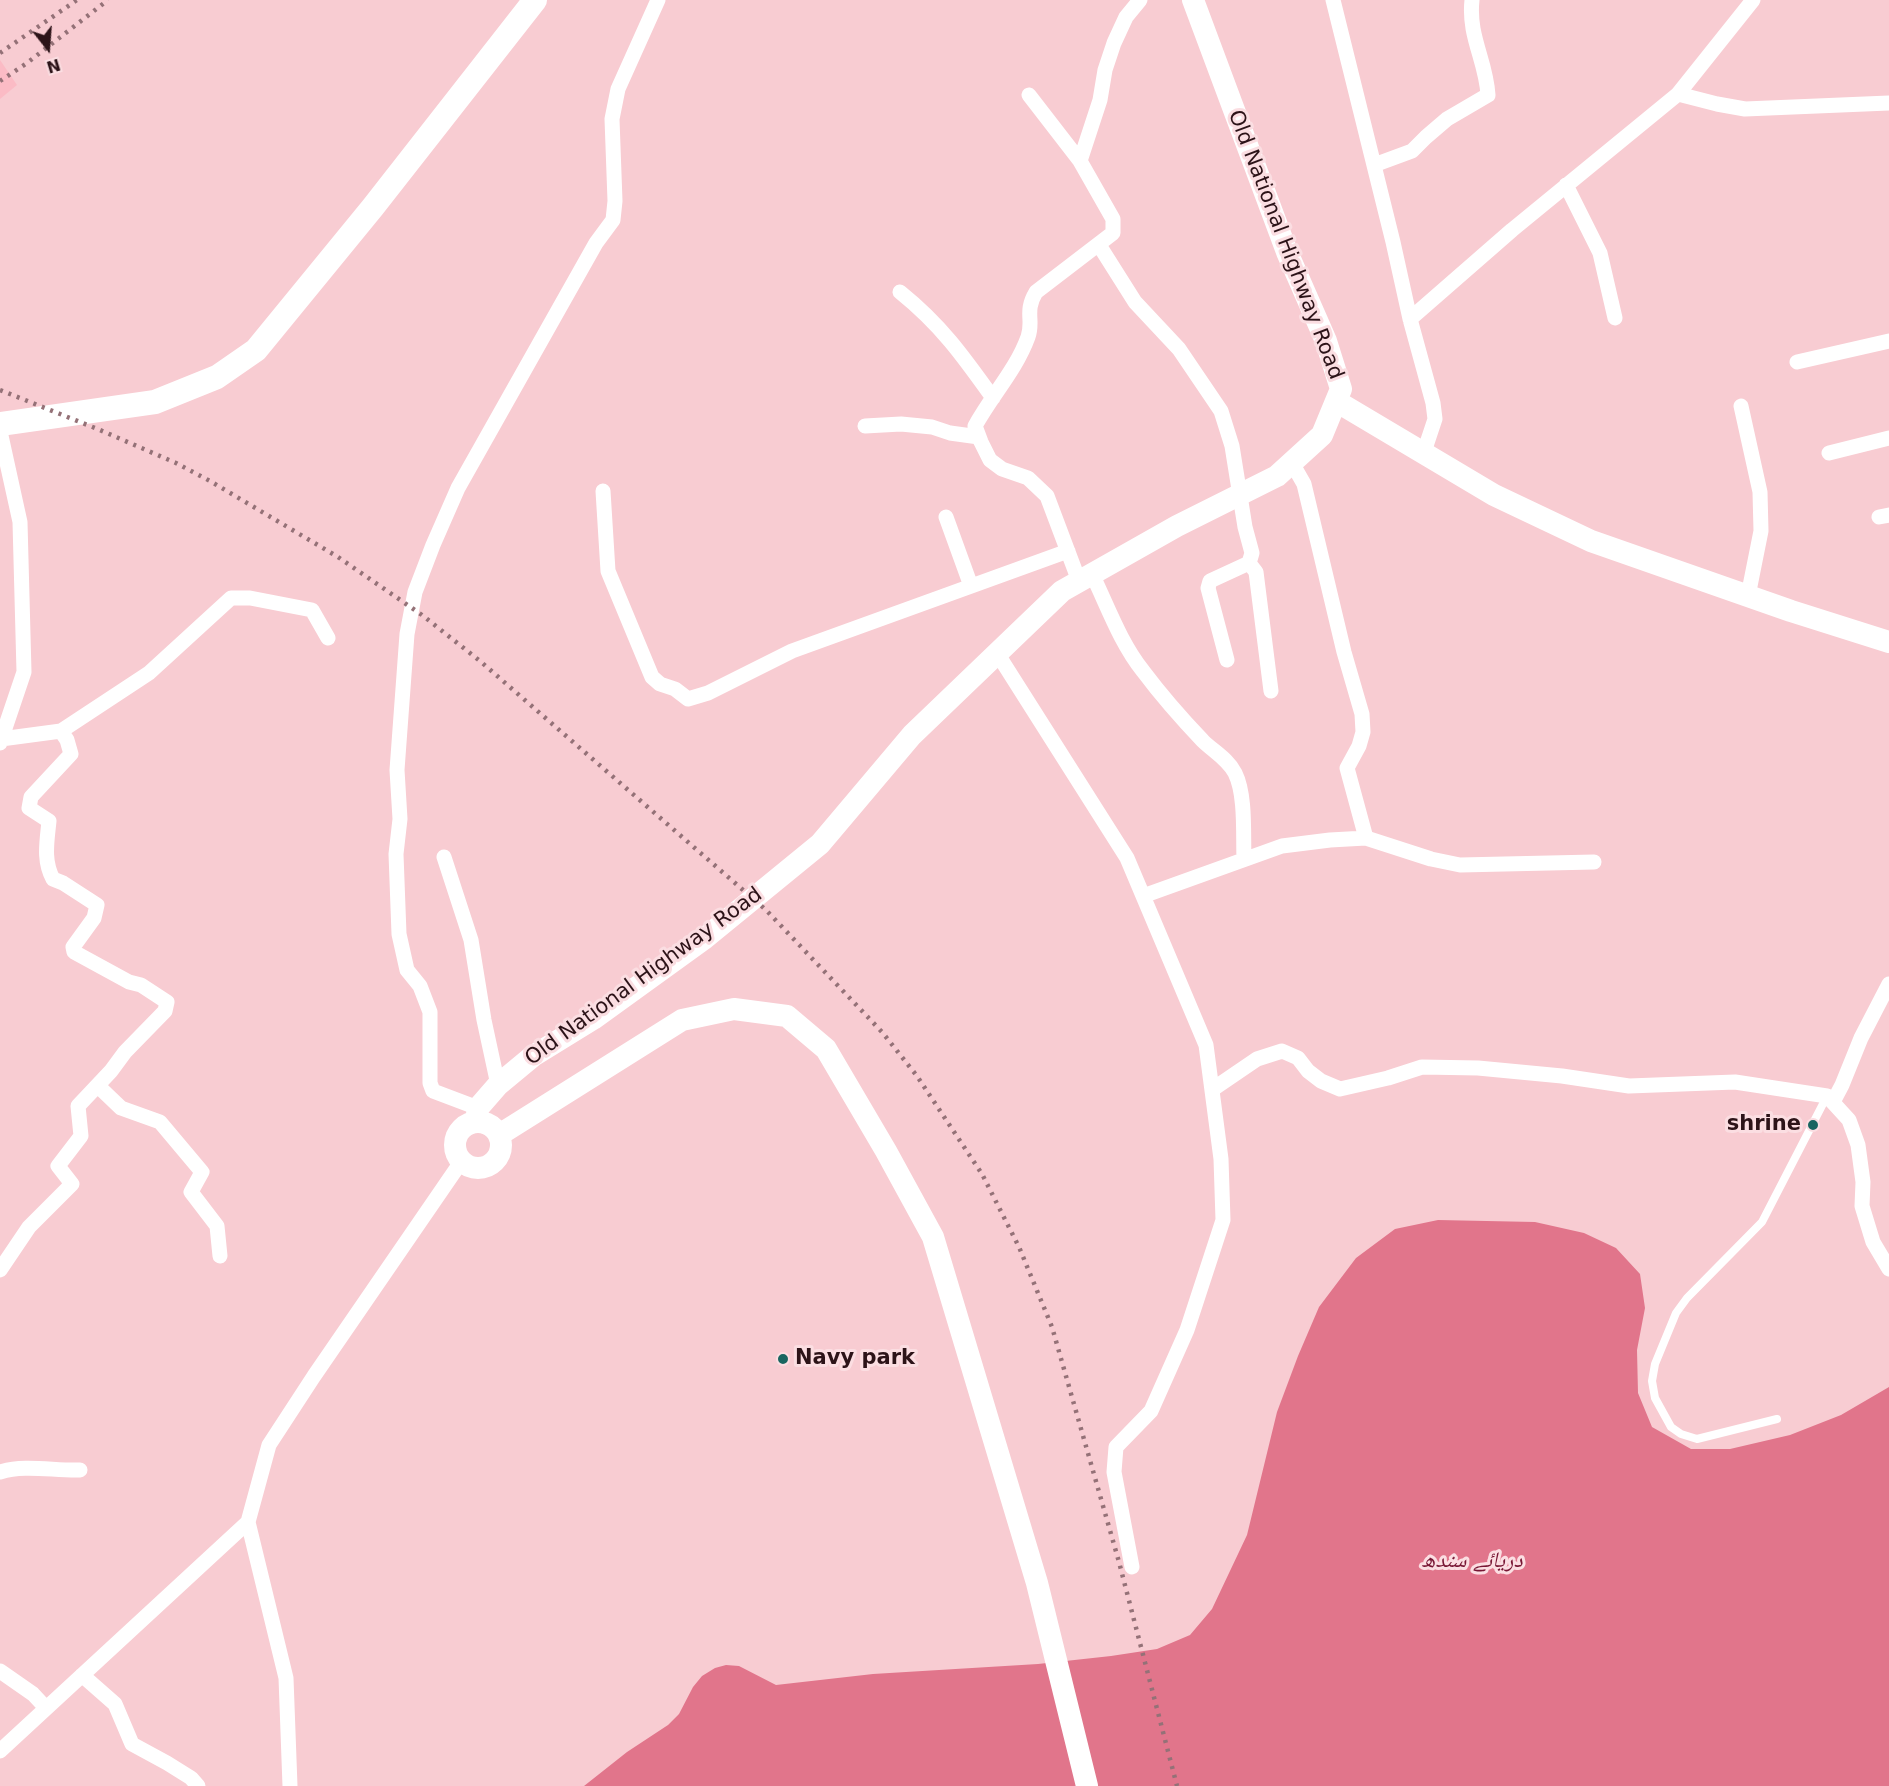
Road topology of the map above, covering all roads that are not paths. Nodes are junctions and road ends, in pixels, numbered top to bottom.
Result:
1 (515, 0) edge
2 (535, 0) edge
3 (658, 0) edge
4 (1140, 0) edge
5 (1192, 0) edge
6 (1333, 0) edge
7 (1472, 0) edge
8 (1753, 0) edge
9 (1678, 94) junction
10 (1029, 95) dead end
11 (1889, 103) edge
12 (1080, 161) junction
13 (1374, 165) junction
14 (1566, 185) junction
15 (1099, 245) junction
16 (900, 292) dead end
17 (1615, 318) dead end
18 (1410, 319) junction
19 (1889, 341) edge
20 (1797, 362) dead end
21 (993, 398) junction
22 (1336, 400) junction
23 (1741, 406) dead end
24 (0, 409) edge
25 (0, 424) edge
26 (865, 426) dead end
27 (0, 431) edge
28 (979, 437) junction
29 (1889, 438) edge
30 (1424, 452) junction
31 (1829, 453) dead end
32 (1292, 462) junction
33 (603, 491) dead end
34 (1241, 494) junction
35 (946, 517) dead end
36 (1068, 551) junction
37 (1249, 563) junction
38 (1085, 578) junction
39 (971, 586) junction
40 (1748, 596) junction
41 (328, 638) dead end
42 (1889, 642) edge
43 (997, 653) junction
44 (1227, 660) dead end
45 (1271, 691) dead end
46 (61, 731) junction
47 (1, 741) edge
48 (1366, 838) junction
49 (444, 857) dead end
50 (1244, 859) junction
51 (1593, 862) dead end
52 (1143, 896) junction
53 (1889, 984) edge
54 (498, 1085) junction
55 (98, 1086) junction
56 (1213, 1089) junction
57 (1830, 1099) junction
58 (477, 1115) junction
59 (499, 1135) junction
60 (461, 1161) junction
61 (220, 1256) dead end
62 (1889, 1269) edge
63 (0, 1270) edge
64 (1777, 1419) dead end
65 (80, 1470) dead end
66 (0, 1472) edge
67 (248, 1522) junction
68 (1132, 1567) dead end
69 (0, 1671) edge
70 (82, 1676) junction
71 (46, 1708) junction
72 (0, 1751) edge
73 (198, 1786) edge
74 (290, 1786) edge
75 (1087, 1786) edge

1 - 24 main road
2 - 25 main road
3 - 58 street
4 - 12 street
5 - 22 main road, Old National Highway Road
6 - 13 street
7 - 13 street
8 - 9 street
9 - 11 street
9 - 14 street
10 - 12 street
12 - 15 street
13 - 18 street
14 - 17 street
14 - 18 street
15 - 21 street
15 - 34 street
16 - 21 street
18 - 30 street
19 - 20 street
21 - 28 street
22 - 30 main road
22 - 32 main road, Old National Highway Road
23 - 40 street
26 - 28 street
27 - 47 street
28 - 36 street
29 - 31 street
30 - 40 main road
32 - 34 main road, Old National Highway Road
32 - 48 street
33 - 39 street
34 - 37 street
34 - 38 main road, Old National Highway Road
35 - 39 street
36 - 38 street
36 - 39 street
37 - 44 street
37 - 45 street
38 - 43 main road, Old National Highway Road
38 - 50 street
40 - 42 main road
41 - 46 street
43 - 52 street
43 - 54 main road, Old National Highway Road
46 - 47 street
46 - 55 street
48 - 50 street
48 - 51 street
49 - 54 street
50 - 52 street
52 - 56 street
53 - 57 street
54 - 58 main road, Old National Highway Road
55 - 61 street
55 - 63 street
56 - 57 street
56 - 68 street
57 - 62 street
57 - 64 lane
58 - 59 main road
58 - 60 main road
59 - 60 main road
59 - 75 main road
60 - 67 street
65 - 66 street
67 - 70 street
67 - 74 street
69 - 71 street
70 - 71 street
70 - 73 street
71 - 72 street

